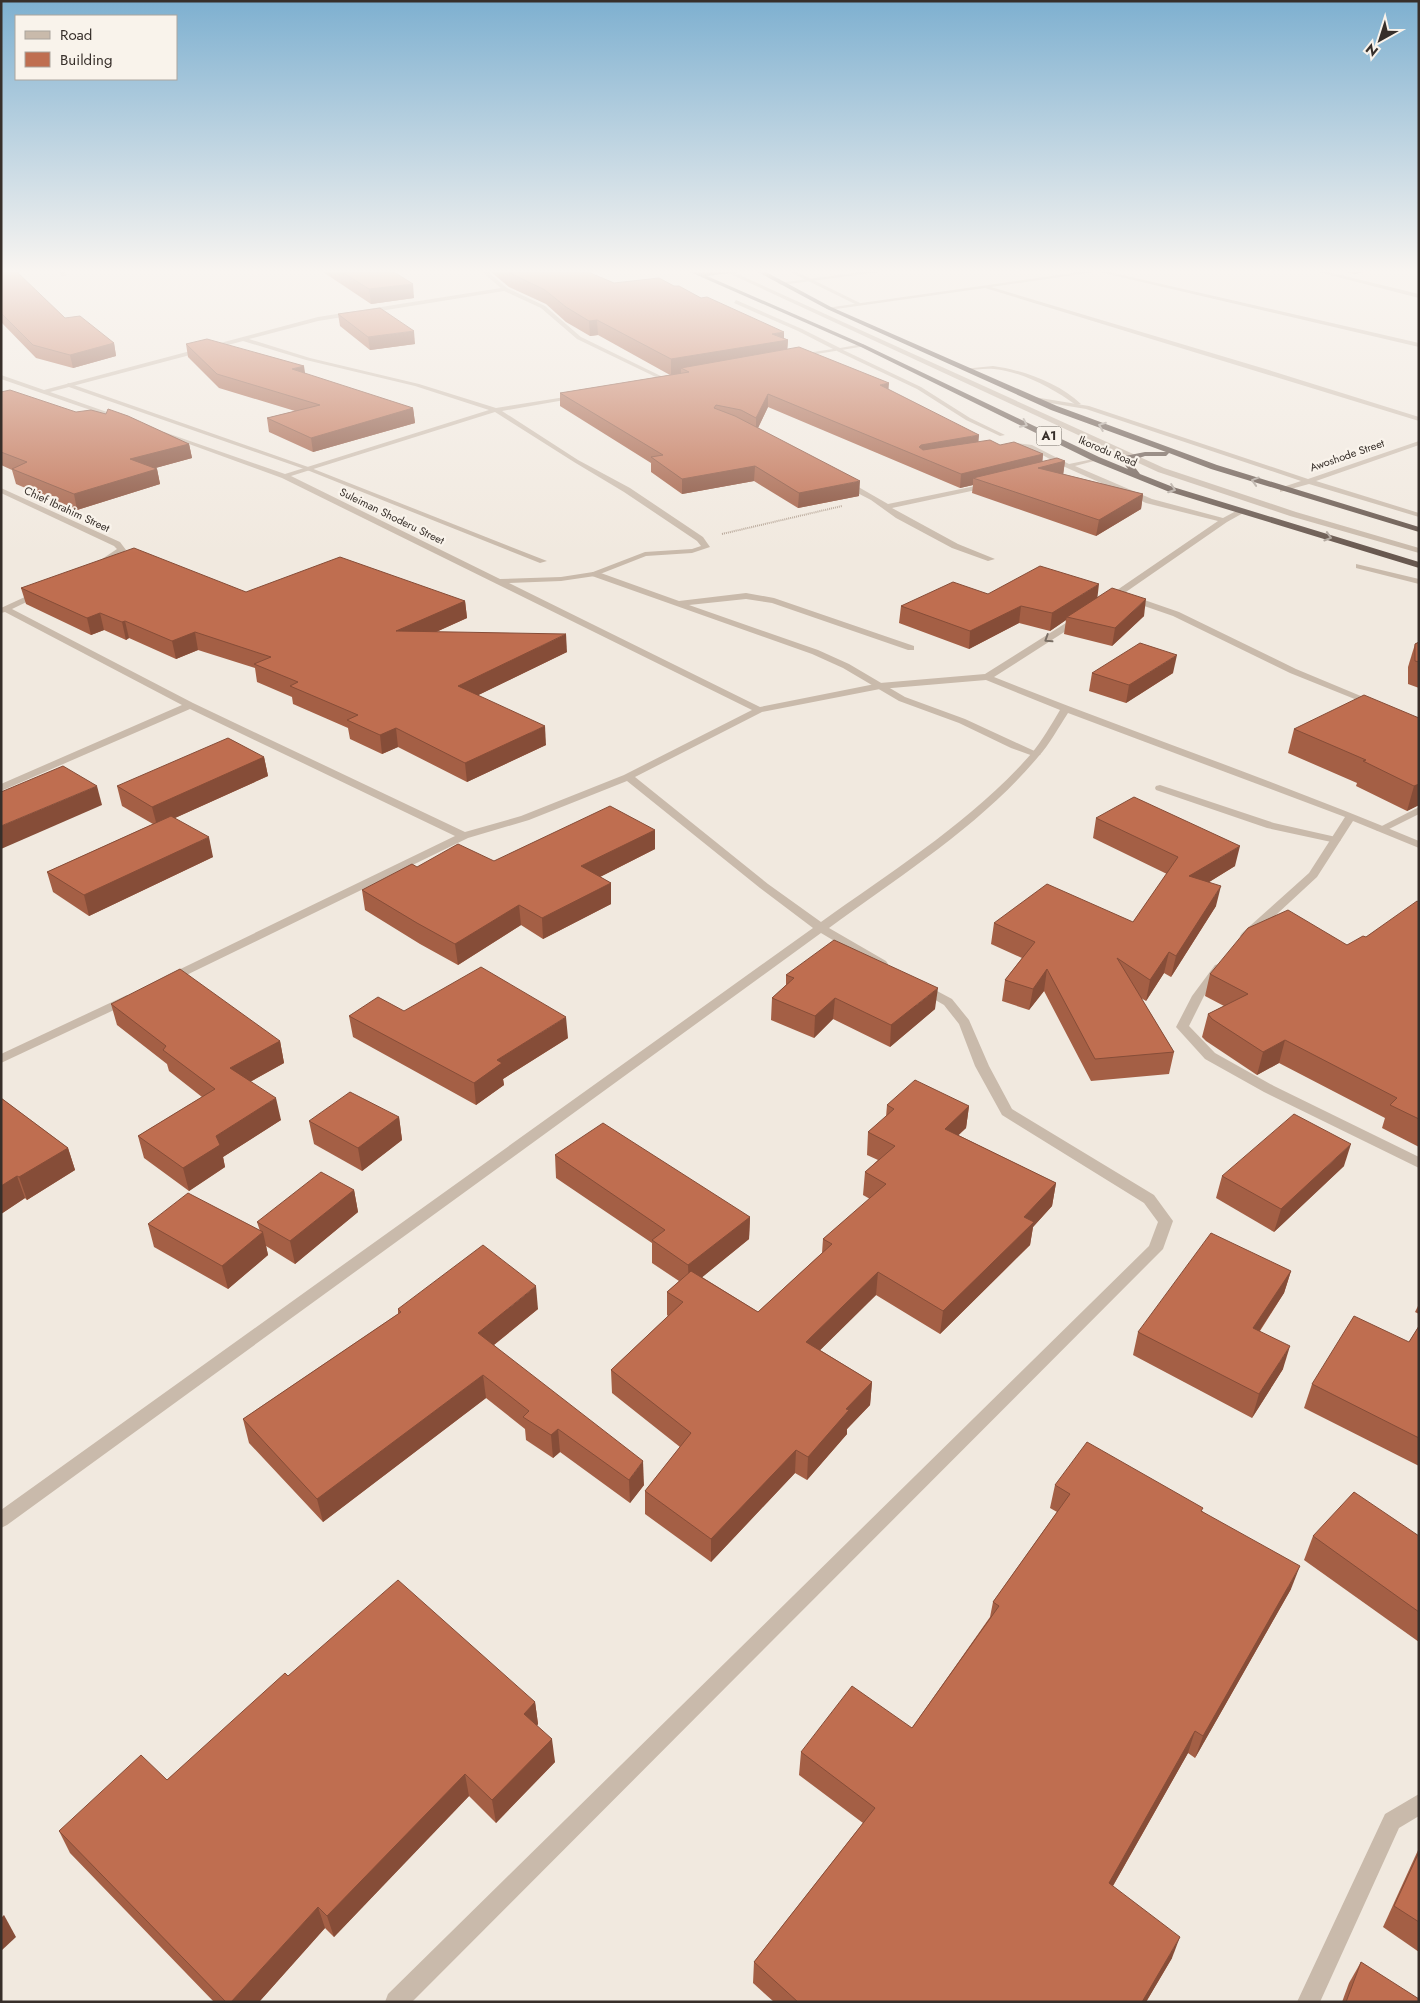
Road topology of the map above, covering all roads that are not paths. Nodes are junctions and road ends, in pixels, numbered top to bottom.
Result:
1 (142, 365) edge
2 (338, 365) edge
3 (636, 365) edge
4 (871, 365) edge
5 (903, 365) edge
6 (932, 365) edge
7 (958, 365) edge
8 (1251, 365) edge
9 (966, 369) junction
10 (1, 377) edge
11 (676, 378) edge
12 (666, 380) junction
13 (653, 382) edge
14 (68, 385) junction
15 (44, 392) junction
16 (587, 394) edge
17 (27, 396) edge
18 (1034, 400) junction
19 (1078, 404) junction
20 (496, 410) junction
21 (1419, 419) edge
22 (127, 420) edge
23 (155, 430) edge
24 (1002, 435) dead end
25 (1419, 443) edge
26 (997, 448) edge
27 (1174, 454) junction
28 (1131, 457) junction
29 (1096, 459) junction
30 (1068, 466) junction
31 (309, 468) junction
32 (1059, 468) edge
33 (285, 476) junction
34 (1138, 476) junction
35 (841, 481) edge
36 (1307, 481) junction
37 (992, 484) edge
38 (1, 490) edge
39 (1283, 490) junction
40 (886, 507) junction
41 (1241, 512) junction
42 (1419, 515) edge
43 (1224, 520) junction
44 (1419, 530) edge
45 (1419, 551) edge
46 (991, 559) dead end
47 (543, 561) dead end
48 (98, 564) edge
49 (1419, 565) edge
50 (1359, 566) dead end
51 (595, 574) junction
52 (501, 581) junction
53 (1419, 582) edge
54 (48, 589) edge
55 (1118, 594) junction
56 (678, 603) junction
57 (1102, 604) edge
58 (3, 610) edge
59 (1086, 615) edge
60 (911, 648) dead end
61 (987, 677) junction
62 (880, 686) junction
63 (190, 705) junction
64 (1382, 707) edge
65 (1066, 709) junction
66 (759, 710) junction
67 (1036, 754) junction
68 (628, 777) junction
69 (1, 788) edge
70 (1160, 788) dead end
71 (1419, 810) edge
72 (1351, 816) junction
73 (1381, 829) junction
74 (464, 836) junction
75 (1336, 840) junction
76 (1419, 845) edge
77 (821, 928) junction
78 (1239, 944) edge
79 (1228, 956) edge
80 (897, 972) edge
81 (914, 982) edge
82 (159, 984) edge
83 (141, 992) edge
84 (1, 1059) edge
85 (1419, 1163) edge
86 (1, 1520) edge
87 (1419, 1804) edge
88 (396, 2002) edge
89 (1308, 2002) edge

1 - 14 street
2 - 20 street
3 - 12 street
4 - 24 street
5 -> 29 highway, Ikorodu Road / A1
6 - 28 street
7 - 9 highway, Ikorodu Road / A1
8 - 21 street
9 - 18 highway, Ikorodu Road / A1
9 - 19 street
10 - 15 street
11 - 12 street
12 - 13 street
14 - 15 street
14 - 31 street
15 - 17 street
15 - 22 street
16 - 20 street
18 - 19 street
27 -> 18 highway, Ikorodu Road / A1
19 - 36 street
20 - 31 street
20 - 51 street
23 - 33 street, Suleiman Shoderu Street
25 - 36 street, Awoshode Street
26 - 30 street
27 - 28 highway
39 -> 27 highway, Ikorodu Road / A1
28 - 34 highway
28 - 45 street
29 - 30 street
29 - 34 highway, Ikorodu Road / A1
30 - 32 street
30 - 43 street
31 - 33 street
31 - 47 street
33 - 52 street, Suleiman Shoderu Street
34 -> 41 highway, Ikorodu Road / A1
35 - 40 street
36 - 39 street, Awoshode Street
36 - 42 street
37 - 40 street
38 - 48 street, Chief Ibrahim Street
39 - 44 highway, Ikorodu Road / A1
40 - 46 street
41 - 43 street
41 -> 49 highway, Ikorodu Road / A1
43 - 55 street
50 - 53 street
51 - 52 street
51 - 56 street
52 - 66 street, Suleiman Shoderu Street
54 - 58 street
55 - 57 street
55 - 64 street
56 - 60 street
56 - 62 street
58 - 63 street
59 -> 61 street
61 - 62 street
61 - 65 street
62 - 66 street
62 - 67 street
63 - 69 street
63 - 74 street
65 - 67 street
65 - 72 street
66 - 68 street
67 - 77 street
68 - 74 street
68 - 77 street
70 - 75 street
71 - 73 street
72 - 73 street
72 - 75 street
73 - 76 street
74 - 82 street
75 - 78 street
77 - 80 street
77 - 86 street
79 - 85 street
81 - 88 street
83 - 84 street
87 - 89 street

